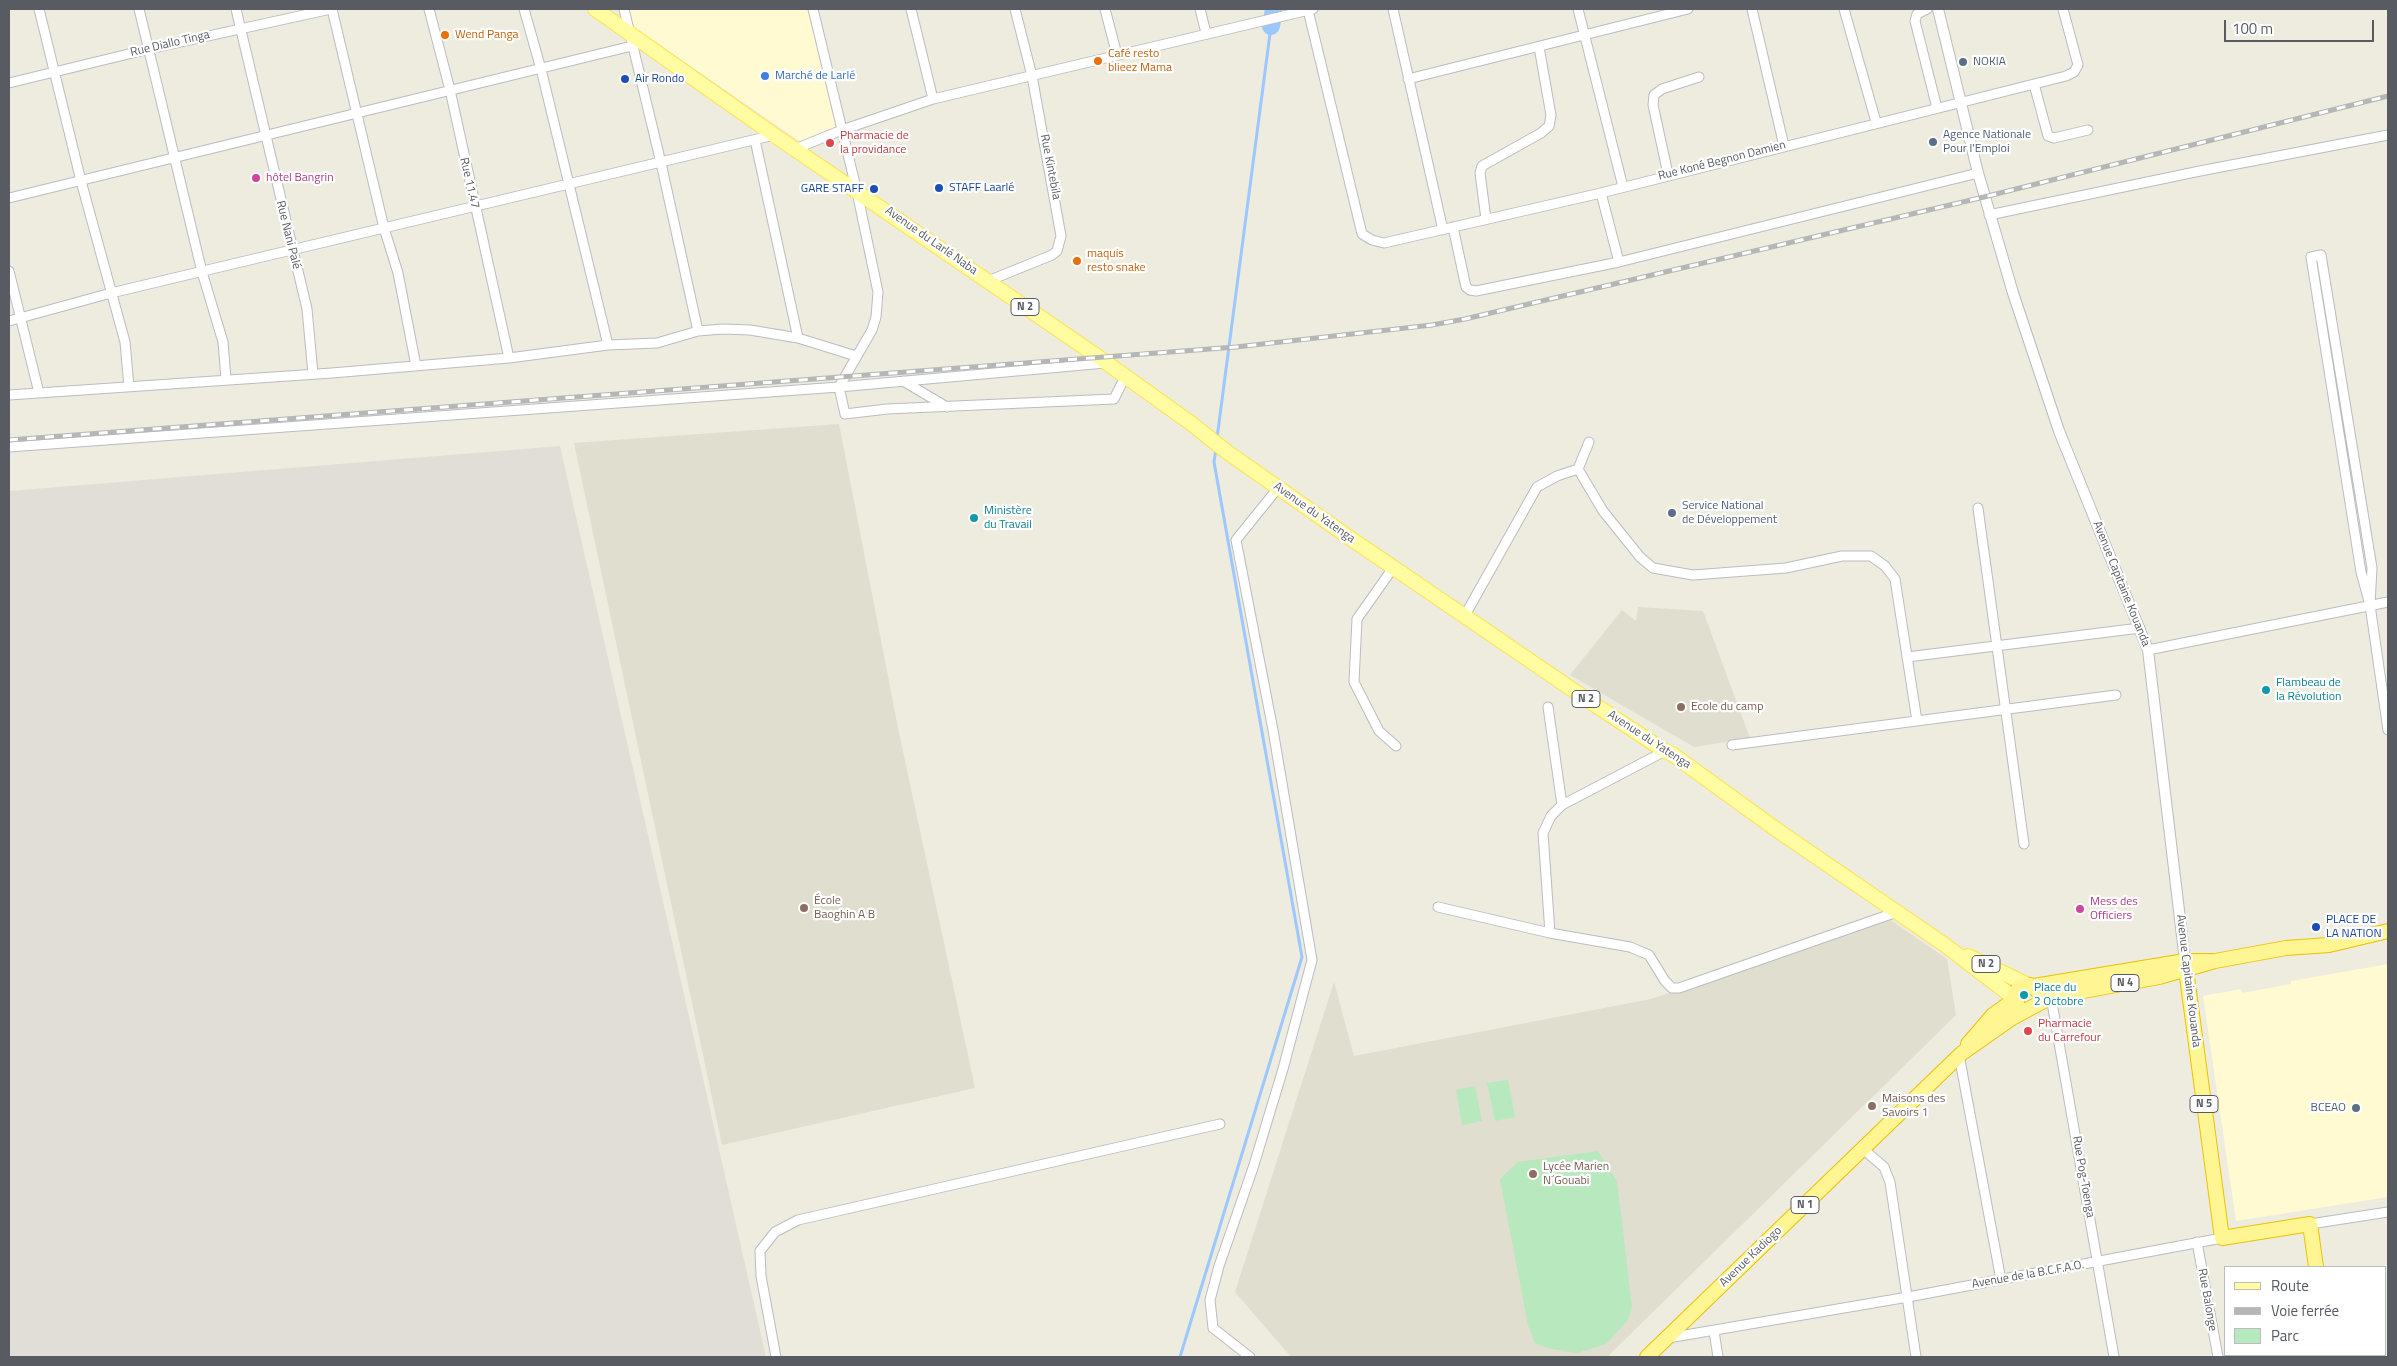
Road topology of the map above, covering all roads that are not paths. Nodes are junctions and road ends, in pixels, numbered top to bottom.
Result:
1 (39, 9) edge
2 (139, 9) edge
3 (236, 9) edge
4 (332, 9) edge
5 (428, 9) edge
6 (524, 9) edge
7 (595, 9) edge
8 (624, 9) edge
9 (813, 9) edge
10 (911, 9) edge
11 (1016, 9) edge
12 (1105, 9) edge
13 (1200, 9) edge
14 (1311, 9) edge
15 (1393, 9) edge
16 (1578, 9) edge
17 (1688, 9) edge
18 (1752, 9) edge
19 (1844, 9) edge
20 (1927, 9) edge
21 (1938, 9) edge
22 (2063, 9) edge
23 (240, 28) junction
24 (1206, 33) junction
25 (1585, 36) junction
26 (631, 40) junction
27 (1539, 47) junction
28 (149, 49) junction
29 (1117, 55) junction
30 (541, 69) junction
31 (54, 71) junction
32 (1032, 76) junction
33 (1699, 77) dead end
34 (1408, 79) junction
35 (9, 83) edge
36 (2034, 84) junction
37 (450, 90) junction
38 (933, 99) junction
39 (1962, 102) junction
40 (1937, 108) junction
41 (358, 112) junction
42 (1876, 122) junction
43 (842, 130) junction
44 (2088, 130) dead end
45 (265, 135) junction
46 (774, 135) junction
47 (2388, 135) edge
48 (755, 140) junction
49 (1784, 146) junction
50 (795, 149) junction
51 (175, 157) junction
52 (661, 163) junction
53 (1978, 173) junction
54 (1668, 174) junction
55 (81, 182) junction
56 (569, 185) junction
57 (1623, 187) junction
58 (857, 192) junction
59 (1601, 193) junction
60 (9, 198) edge
61 (474, 207) junction
62 (1989, 215) junction
63 (1486, 219) junction
64 (1453, 227) junction
65 (384, 228) junction
66 (1443, 230) junction
67 (292, 251) junction
68 (1619, 262) junction
69 (9, 271) edge
70 (202, 272) junction
71 (988, 281) junction
72 (111, 293) junction
73 (19, 318) junction
74 (9, 321) edge
75 (698, 330) junction
76 (798, 338) junction
77 (608, 345) junction
78 (856, 356) junction
79 (509, 358) junction
80 (1105, 362) junction
81 (416, 366) junction
82 (313, 374) junction
83 (1126, 377) junction
84 (226, 379) junction
85 (902, 381) junction
86 (129, 387) junction
87 (839, 387) junction
88 (39, 393) junction
89 (9, 395) edge
90 (948, 407) junction
91 (1589, 442) dead end
92 (9, 447) edge
93 (1227, 452) joint
94 (1578, 469) junction
95 (1278, 488) junction
96 (1978, 508) dead end
97 (1393, 568) junction
98 (2388, 602) edge
99 (2370, 605) junction
100 (1464, 617) junction
101 (2140, 628) junction
102 (1996, 645) junction
103 (2148, 650) junction
104 (1907, 656) junction
105 (2116, 695) dead end
106 (1548, 708) dead end
107 (2005, 709) junction
108 (1917, 721) junction
109 (2388, 730) edge
110 (1732, 745) dead end
111 (1396, 746) dead end
112 (1665, 751) junction
113 (1562, 805) junction
114 (2024, 844) dead end
115 (1438, 907) dead end
116 (1897, 912) junction
117 (2388, 931) edge
118 (1550, 933) junction
119 (1945, 945) junction
120 (2185, 966) junction
121 (2030, 985) junction
122 (2051, 997) junction
123 (2014, 999) junction
124 (2032, 1008) junction
125 (1960, 1054) junction
126 (1220, 1124) dead end
127 (1863, 1149) junction
128 (2388, 1212) edge
129 (2310, 1224) junction
130 (2222, 1238) junction
131 (2197, 1242) junction
132 (2098, 1262) junction
133 (2316, 1266) edge
134 (2001, 1280) junction
135 (1908, 1297) junction
136 (1714, 1332) junction
137 (1667, 1338) junction
138 (2220, 1354) edge
139 (776, 1357) edge
140 (1250, 1357) edge
141 (1647, 1357) edge
142 (1718, 1357) edge
143 (1916, 1357) edge
144 (2114, 1357) edge

1 - 31 street
2 - 28 street
3 - 23 street, Rue Nani Palé
4 - 23 street, Rue Diallo Tinga
4 - 41 street
5 - 37 street, Rue 11.47
6 - 30 street
7 - 26 main road, Avenue du Larlé Naba / N 2
8 - 26 street
9 - 43 street
10 - 38 street
11 - 32 street, Rue Kintebila
12 - 29 street
13 - 24 street
14 - 24 street
14 - 66 street, Rue Koné Begnon Damien
15 - 34 street
16 - 25 street
17 - 25 street
18 - 49 street
19 - 42 street
20 - 40 street
21 - 39 street, Avenue Capitaine Kouanda
22 - 36 street, Rue Koné Begnon Damien
23 - 28 street, Rue Diallo Tinga
23 - 45 street, Rue Nani Palé
24 - 29 street
25 - 27 street
25 - 57 street
26 - 30 street
26 - 46 main road, Avenue du Larlé Naba / N 2
26 - 52 street
27 - 34 street
27 - 63 street
28 - 31 street, Rue Diallo Tinga
28 - 51 street
29 - 32 street
30 - 37 street
30 - 56 street
31 - 35 street, Rue Diallo Tinga
31 - 55 street
32 - 38 street
32 - 71 street, Rue Kintebila
33 - 54 street
34 - 66 street
36 - 39 street, Rue Koné Begnon Damien
36 - 44 street
37 - 41 street
37 - 61 street, Rue 11.47
38 - 43 street
39 - 40 street, Rue Koné Begnon Damien
39 - 53 street, Avenue Capitaine Kouanda
40 - 42 street, Rue Koné Begnon Damien
41 - 45 street
41 - 65 street
42 - 49 street, Rue Koné Begnon Damien
43 - 50 street
43 - 58 street
45 - 51 street
45 - 67 street, Rue Nani Palé
46 - 48 street
46 - 50 main road, Avenue du Larlé Naba / N 2
47 - 62 street
48 - 52 street
48 - 76 street
49 - 54 street, Rue Koné Begnon Damien
50 - 58 main road, Avenue du Larlé Naba / N 2
51 - 55 street
51 - 70 street
52 - 56 street
52 - 75 street
53 - 62 street, Avenue Capitaine Kouanda
53 - 68 street
54 - 57 street, Rue Koné Begnon Damien
55 - 60 street
55 - 72 street
56 - 61 street
56 - 77 street
57 - 59 street, Rue Koné Begnon Damien
58 - 71 main road, Avenue du Larlé Naba / N 2
58 - 78 street
59 - 63 street, Rue Koné Begnon Damien
59 - 68 street
61 - 65 street
61 - 79 street, Rue 11.47
62 - 101 street, Avenue Capitaine Kouanda
63 - 64 street, Rue Koné Begnon Damien
64 - 66 street, Rue Koné Begnon Damien
64 - 68 street
65 - 67 street
65 - 81 street
67 - 70 street
67 - 82 street, Rue Nani Palé
69 - 73 street
70 - 72 street
70 - 84 street
71 - 80 main road, Avenue du Larlé Naba / N 2
72 - 73 street
72 - 86 street
73 - 74 street
73 - 88 street
75 - 76 street
75 - 77 street
76 - 78 street
77 - 79 street
78 - 87 street
79 - 81 street
80 - 83 main road, Avenue du Larlé Naba / N 2
80 - 85 street
81 - 82 street
82 - 84 street
83 - 90 street
83 - 93 main road, Avenue du Larlé Naba / N 2
84 - 86 street
85 - 87 street
85 - 90 street
86 - 88 street
87 - 90 street
87 - 92 street
88 - 89 street
91 - 94 street
93 - 95 main road, Avenue du Yatenga / N 2
94 - 100 street
94 - 104 street
95 - 97 main road, Avenue du Yatenga / N 2
95 - 140 street
96 - 102 street
97 - 100 main road, Avenue du Yatenga / N 2
97 - 111 street
98 - 99 street
99 - 99 street
99 - 103 street
99 - 109 street
100 - 112 main road, Avenue du Yatenga / N 2
101 - 102 street
101 - 103 street, Avenue Capitaine Kouanda
102 - 104 street
102 - 107 street
103 - 120 street, Avenue Capitaine Kouanda
104 - 108 street
105 - 107 street
106 - 113 street
107 - 108 street
107 - 114 street
108 - 110 street
112 - 113 street
112 - 116 main road, Avenue du Yatenga / N 2
113 - 118 street
115 - 118 street
116 - 118 street
116 - 119 main road, Avenue du Yatenga / N 2
117 - 120 highway, N 4
119 - 121 main road, Avenue du Yatenga / N 2
119 - 123 main road, Avenue du Yatenga / N 2
120 - 121 highway, N 4
120 - 122 highway, N 4
120 - 130 highway, Avenue Capitaine Kouanda / N 5
121 - 123 highway
121 - 124 highway
122 - 124 highway, N 4
122 - 132 street, Rue Pog-Toenga
123 - 124 highway
123 - 125 highway, Avenue Kadiogo / N 1
124 - 125 highway, Avenue Kadiogo / N 1
125 - 127 highway, Avenue Kadiogo / N 1
125 - 134 street
126 - 139 street
127 - 135 street
127 - 137 highway, Avenue Kadiogo / N 1
128 - 129 street, Avenue de la B.C.F.A.O.
129 - 130 highway, Avenue de la B.C.F.A.O.
129 - 133 highway
130 - 131 street, Avenue de la B.C.F.A.O.
131 - 132 street, Avenue de la B.C.F.A.O.
131 - 138 street, Rue Balonge
132 - 134 street, Avenue de la B.C.F.A.O.
132 - 144 street, Rue Pog-Toenga
134 - 135 street, Avenue de la B.C.F.A.O.
135 - 136 street, Avenue de la B.C.F.A.O.
135 - 143 street
136 - 137 street, Avenue de la B.C.F.A.O.
136 - 142 street
137 - 141 highway, Avenue Kadiogo / N 1

